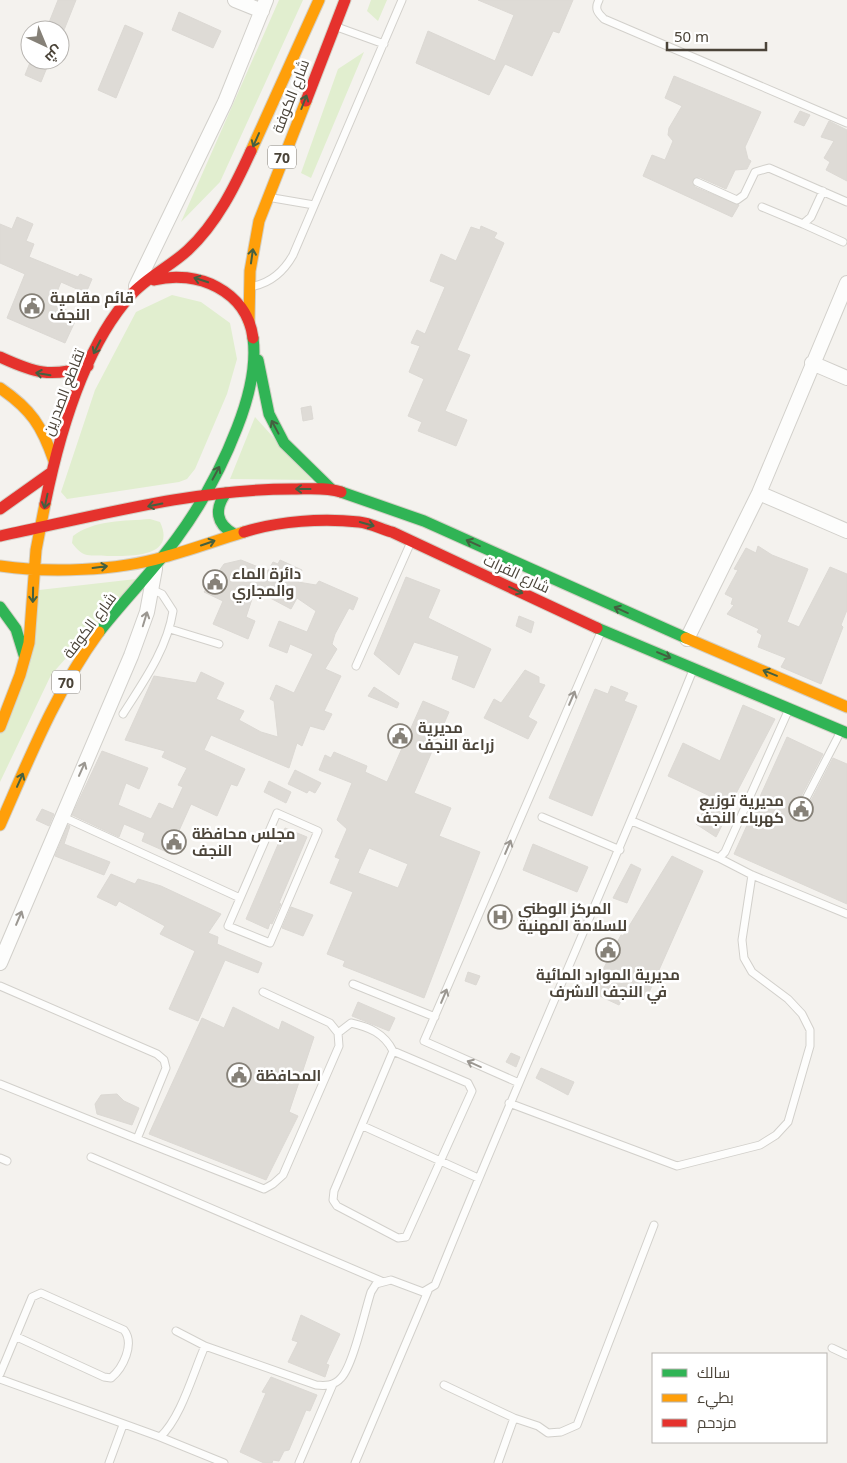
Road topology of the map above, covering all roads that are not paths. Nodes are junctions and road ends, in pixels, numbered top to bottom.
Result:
1 (235, 0) edge
2 (319, 0) edge
3 (345, 0) edge
4 (402, 0) edge
5 (599, 0) edge
6 (264, 5) edge
7 (334, 26) junction
8 (384, 44) junction
9 (847, 122) edge
10 (697, 182) dead end
11 (823, 191) junction
12 (267, 197) junction
13 (847, 202) edge
14 (314, 205) junction
15 (762, 207) dead end
16 (803, 224) junction
17 (843, 242) dead end
18 (148, 282) junction
19 (847, 283) edge
20 (249, 288) junction
21 (132, 294) junction
22 (249, 322) junction
23 (254, 342) junction
24 (0, 357) edge
25 (812, 363) junction
26 (88, 366) junction
27 (847, 378) edge
28 (0, 388) edge
29 (53, 467) junction
30 (330, 489) junction
31 (226, 493) junction
32 (759, 493) junction
33 (203, 498) junction
34 (0, 509) edge
35 (40, 529) junction
36 (847, 531) edge
37 (234, 534) junction
38 (0, 536) edge
39 (411, 541) junction
40 (158, 562) junction
41 (0, 566) edge
42 (34, 571) junction
43 (152, 590) junction
44 (0, 607) edge
45 (170, 629) junction
46 (601, 630) junction
47 (687, 639) junction
48 (219, 644) dead end
49 (25, 659) junction
50 (356, 666) dead end
51 (694, 667) junction
52 (794, 683) junction
53 (845, 706) edge
54 (789, 708) junction
55 (123, 714) dead end
56 (0, 727) edge
57 (840, 730) edge
58 (61, 816) junction
59 (797, 816) dead end
60 (542, 817) dead end
61 (632, 821) junction
62 (0, 825) edge
63 (620, 850) junction
64 (719, 858) junction
65 (752, 874) junction
66 (240, 898) junction
67 (847, 914) edge
68 (0, 963) edge
69 (353, 984) dead end
70 (0, 986) edge
71 (263, 992) dead end
72 (435, 1017) junction
73 (338, 1033) junction
74 (393, 1051) junction
75 (519, 1083) junction
76 (0, 1084) edge
77 (509, 1103) junction
78 (362, 1126) junction
79 (137, 1139) junction
80 (91, 1157) dead end
81 (442, 1161) junction
82 (478, 1178) junction
83 (654, 1225) dead end
84 (381, 1281) junction
85 (428, 1291) junction
86 (176, 1331) dead end
87 (17, 1338) junction
88 (205, 1346) junction
89 (832, 1348) dead end
90 (847, 1355) edge
91 (0, 1374) edge
92 (0, 1379) edge
93 (333, 1384) junction
94 (444, 1385) dead end
95 (514, 1418) junction
96 (123, 1425) junction
97 (160, 1437) junction
98 (110, 1463) edge
99 (224, 1463) edge
100 (299, 1463) edge
101 (355, 1463) edge
102 (498, 1463) edge

1 - 6 street
2 -> 18 main road, شارع الكوفة / 70
3 - 7 main road, شارع الكوفة / 70
4 - 8 lane
5 - 9 lane
6 - 21 street
7 - 8 lane
12 -> 7 main road, شارع الكوفة / 70
8 - 14 lane
10 - 11 lane
11 - 13 lane
11 - 16 lane
12 - 14 lane
20 -> 12 main road, شارع الكوفة / 70
14 - 20 lane
15 - 16 lane
16 - 17 lane
18 - 21 main road, تقاطع الصدرين / 70
22 -> 18 main road
19 - 25 street
20 - 22 main road, شارع الكوفة / 70
21 -> 26 main road, تقاطع الصدرين / 70
22 - 23 main road, 70
30 -> 23 main road
33 -> 23 main road, 70
26 -> 24 main road
25 - 27 street
25 - 32 street
26 - 29 main road, تقاطع الصدرين / 70
28 - 29 main road
29 - 34 main road
29 -> 35 main road, تقاطع الصدرين / 70
30 -> 31 main road, شارع الفرات
47 -> 30 main road, شارع الفرات
31 - 33 main road, شارع الفرات
31 - 37 main road
32 - 36 street
32 - 47 street
33 -> 35 main road, شارع الفرات
33 - 40 main road, 70
35 - 38 main road, شارع الفرات
35 - 42 main road, 70
37 -> 39 main road, شارع الفرات
40 -> 37 main road, شارع الفرات
39 -> 46 main road, شارع الفرات
39 - 50 lane
42 -> 40 main road, شارع الفرات
40 - 43 street
62 -> 40 main road, شارع الكوفة / 70
41 - 42 main road, شارع الفرات
42 -> 49 main road, 70
43 - 45 lane
58 -> 43 street
44 - 49 main road
45 - 48 lane
45 - 55 lane
46 -> 51 main road, شارع الفرات
72 -> 46 lane
52 -> 47 main road, شارع الفرات
49 - 56 main road, 70
51 - 54 main road, شارع الفرات
51 - 61 lane
52 - 53 main road, شارع الفرات
52 - 54 main road
53 - 57 main road
54 - 57 main road, شارع الفرات
54 - 64 lane
57 - 59 lane
58 - 66 lane
68 -> 58 street
60 - 63 lane
61 - 63 lane
61 - 64 lane
63 - 75 lane
64 - 65 lane
65 - 67 lane
65 - 77 lane
66 - 66 lane
69 - 72 lane
70 - 79 lane
71 - 73 lane
75 -> 72 lane
73 - 74 lane
73 - 79 lane
74 - 78 lane
74 - 81 lane
75 - 77 lane
76 - 79 lane
77 - 82 lane
78 - 81 lane
78 - 81 lane
80 - 84 lane
81 - 82 lane
82 - 85 lane
83 - 95 lane
84 - 85 lane
84 - 93 lane
85 - 101 lane
86 - 88 lane
87 - 87 lane
87 - 91 lane
88 - 93 lane
88 - 97 lane
89 - 90 lane
92 - 96 lane
93 - 100 lane
94 - 95 lane
95 - 102 lane
96 - 97 lane
96 - 98 lane
97 - 99 lane

